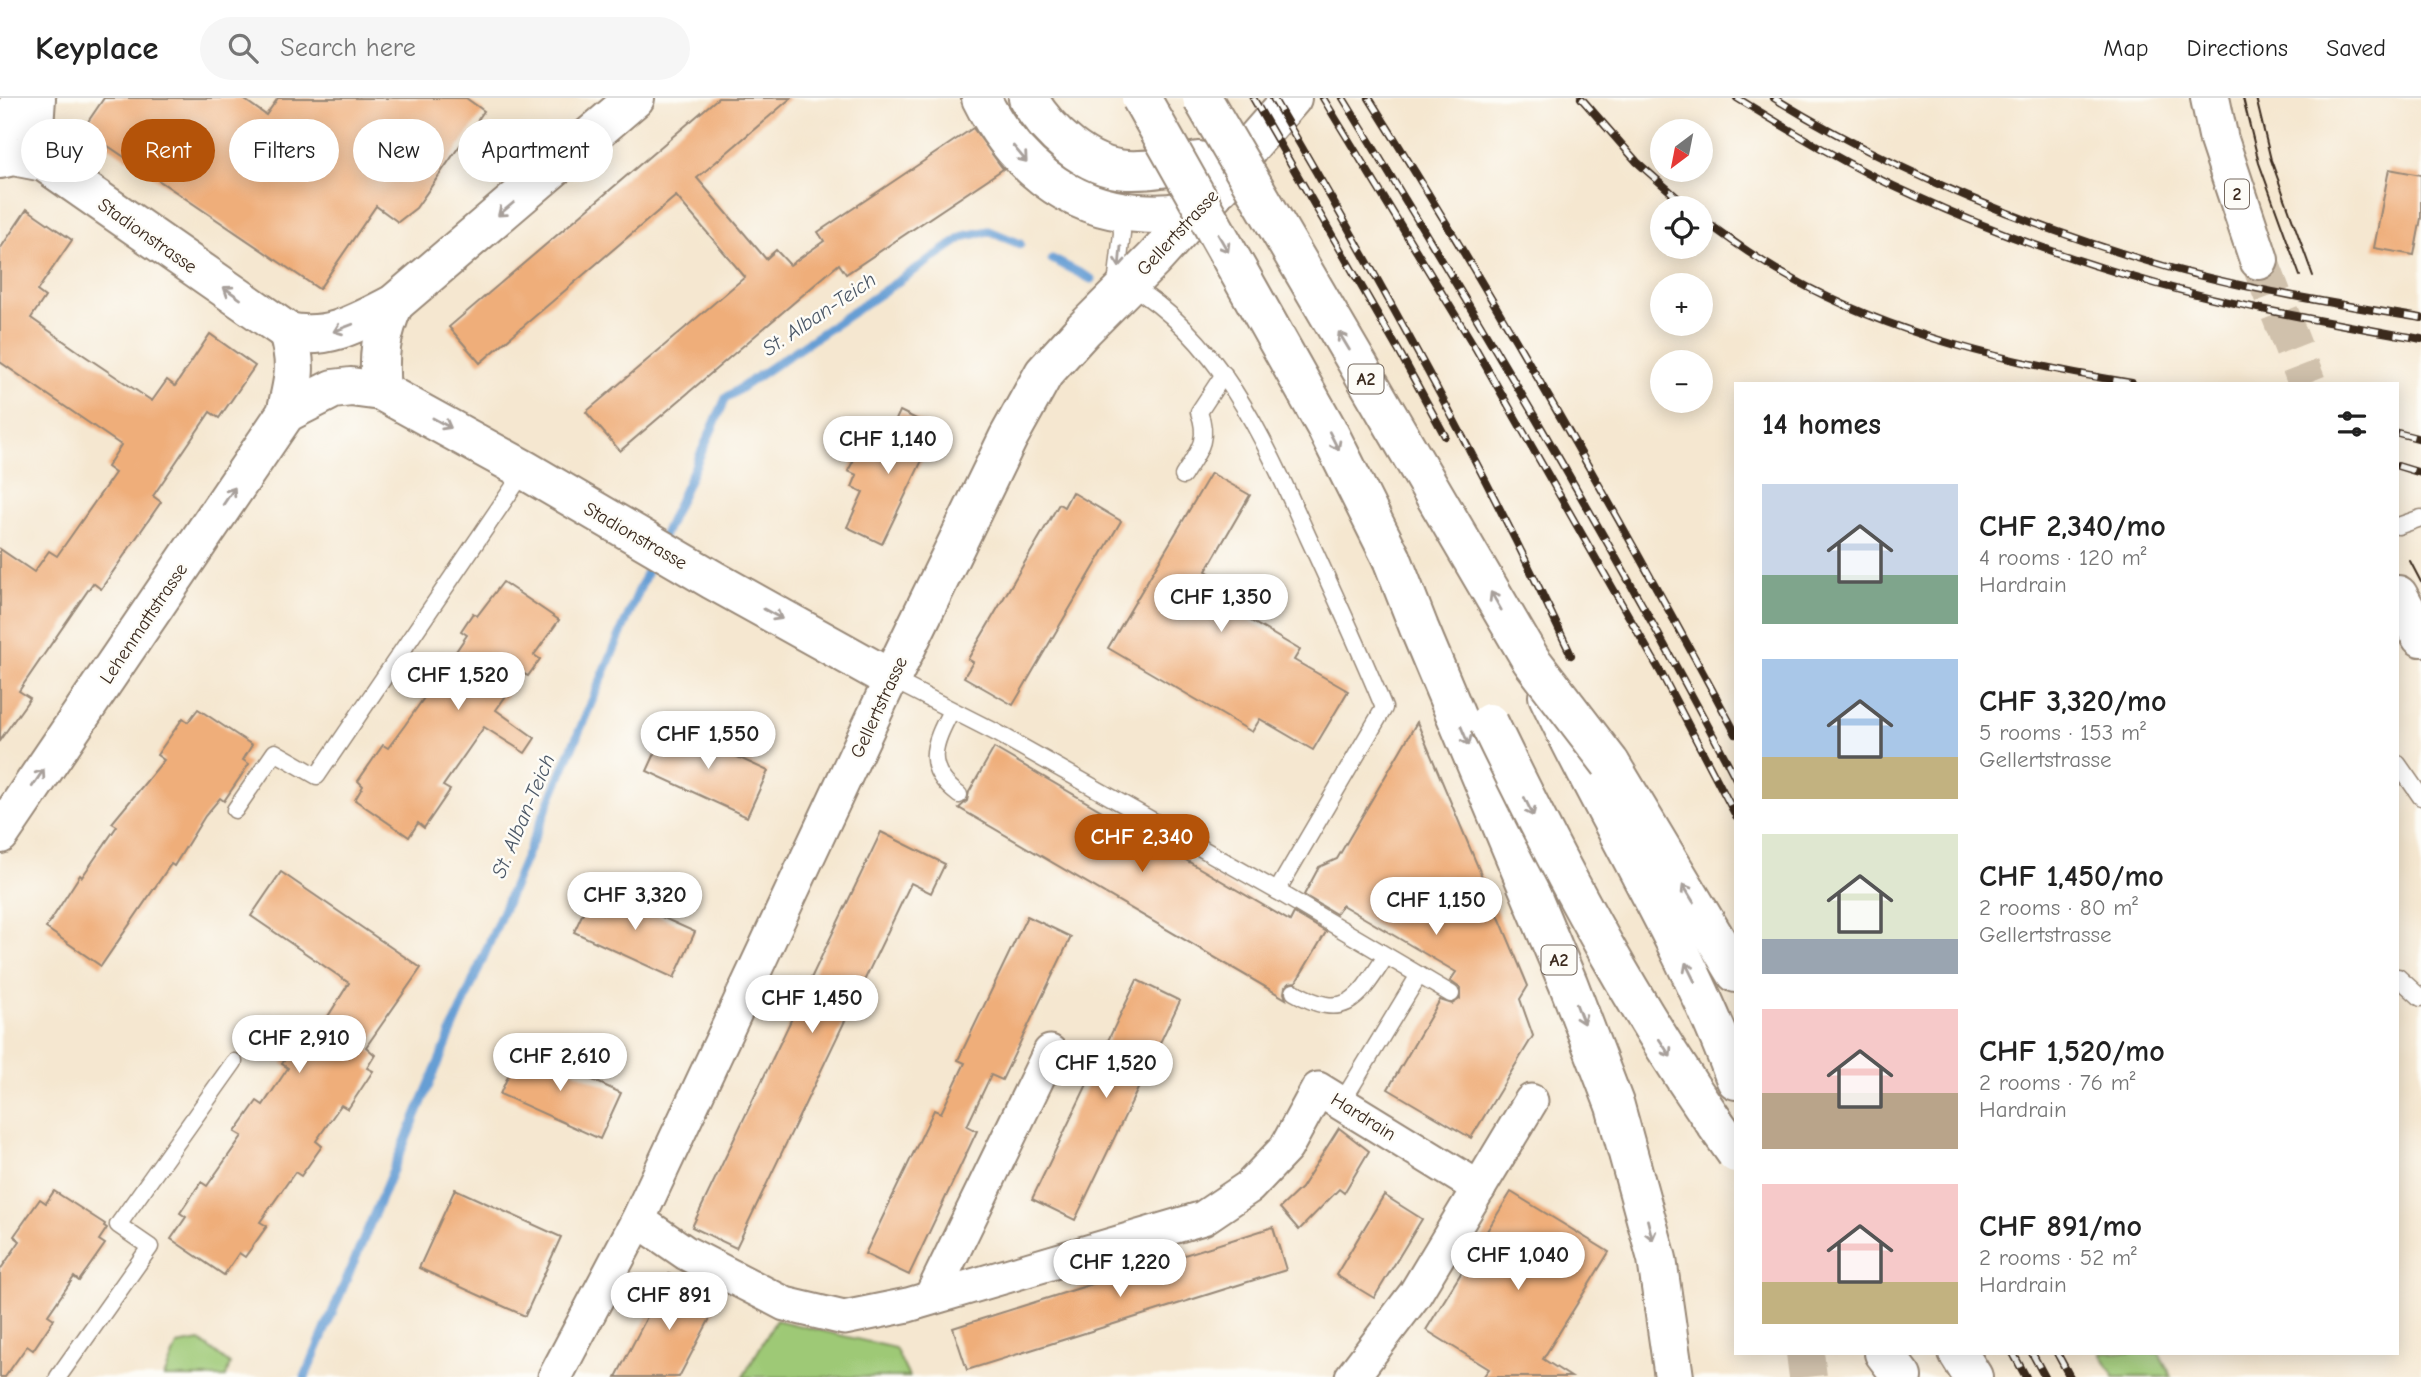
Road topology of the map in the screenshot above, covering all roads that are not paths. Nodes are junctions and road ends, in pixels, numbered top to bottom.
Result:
1 (26, 98) edge
2 (36, 98) edge
3 (635, 98) edge
4 (981, 98) edge
5 (1028, 98) edge
6 (1133, 98) edge
7 (1141, 98) edge
8 (1202, 98) edge
9 (1292, 98) edge
10 (2210, 98) edge
11 (35, 119) edge
12 (0, 128) edge
13 (21, 158) edge
14 (0, 159) edge
15 (1206, 177) junction
16 (73, 182) edge
17 (1110, 209) junction
18 (2259, 260) tunnel mouth
19 (1120, 293) junction
20 (394, 304) junction
21 (288, 332) junction
22 (1224, 374) junction
23 (381, 391) junction
24 (286, 412) junction
25 (525, 470) junction
26 (1183, 476) dead end
27 (2421, 518) edge
28 (2399, 526) edge
29 (1392, 559) junction
30 (2399, 597) edge
31 (2421, 637) edge
32 (891, 679) junction
33 (951, 710) junction
34 (2399, 765) edge
35 (1597, 767) junction
36 (959, 795) dead end
37 (2421, 797) edge
38 (235, 810) dead end
39 (0, 834) edge
40 (1277, 891) junction
41 (1386, 956) junction
42 (1734, 970) edge
43 (1419, 975) junction
44 (2399, 977) edge
45 (1294, 992) dead end
46 (1451, 995) dead end
47 (2421, 998) edge
48 (1050, 1052) dead end
49 (234, 1062) dead end
50 (1734, 1075) edge
51 (1531, 1101) dead end
52 (1342, 1102) junction
53 (1734, 1150) edge
54 (1479, 1188) junction
55 (638, 1220) junction
56 (931, 1297) junction
57 (1886, 1355) edge
58 (1959, 1355) edge
59 (58, 1377) edge
60 (555, 1377) edge
61 (1352, 1377) edge
62 (1674, 1377) edge
63 (1902, 1377) edge
64 (1973, 1377) edge

1 - 12 main road
2 - 11 main road
3 -> 20 main road
4 -> 17 main road
5 - 15 main road
6 - 15 main road
7 -> 29 main road, A2, bridge
35 -> 8 main road, A2, bridge
9 - 15 main road
10 - 18 main road, 2
13 - 14 main road, Stadionstrasse
15 - 17 main road
15 - 19 main road, Gellertstrasse
21 -> 16 main road, Stadionstrasse
17 -> 19 lane
19 - 22 lane
19 - 32 main road, Gellertstrasse
20 -> 21 main road
20 - 23 main road
21 - 24 main road, Lehenmattstrasse
22 - 26 lane
22 - 40 lane
23 - 24 main road, Lehenmattstrasse
23 -> 25 main road, Stadionstrasse
39 -> 24 main road, Lehenmattstrasse
25 -> 32 main road, Stadionstrasse
25 - 38 lane
27 - 28 lane
29 -> 53 main road, bridge
29 -> 62 main road, A2
30 - 31 main road
32 - 33 lane
32 - 55 street, Gellertstrasse
33 - 36 lane
33 - 40 lane
34 - 37 lane
42 -> 35 main road
50 -> 35 main road
40 - 41 lane
41 - 43 lane
41 - 45 lane
43 - 46 lane
43 - 52 lane
44 - 47 lane
48 - 56 street
49 - 59 lane
51 - 54 street
52 - 54 street, Hardrain
52 - 56 street, Hardrain
54 - 61 street
55 - 56 street, Hardrain
55 - 60 street, Gellertstrasse
57 - 63 main road
58 - 64 main road

